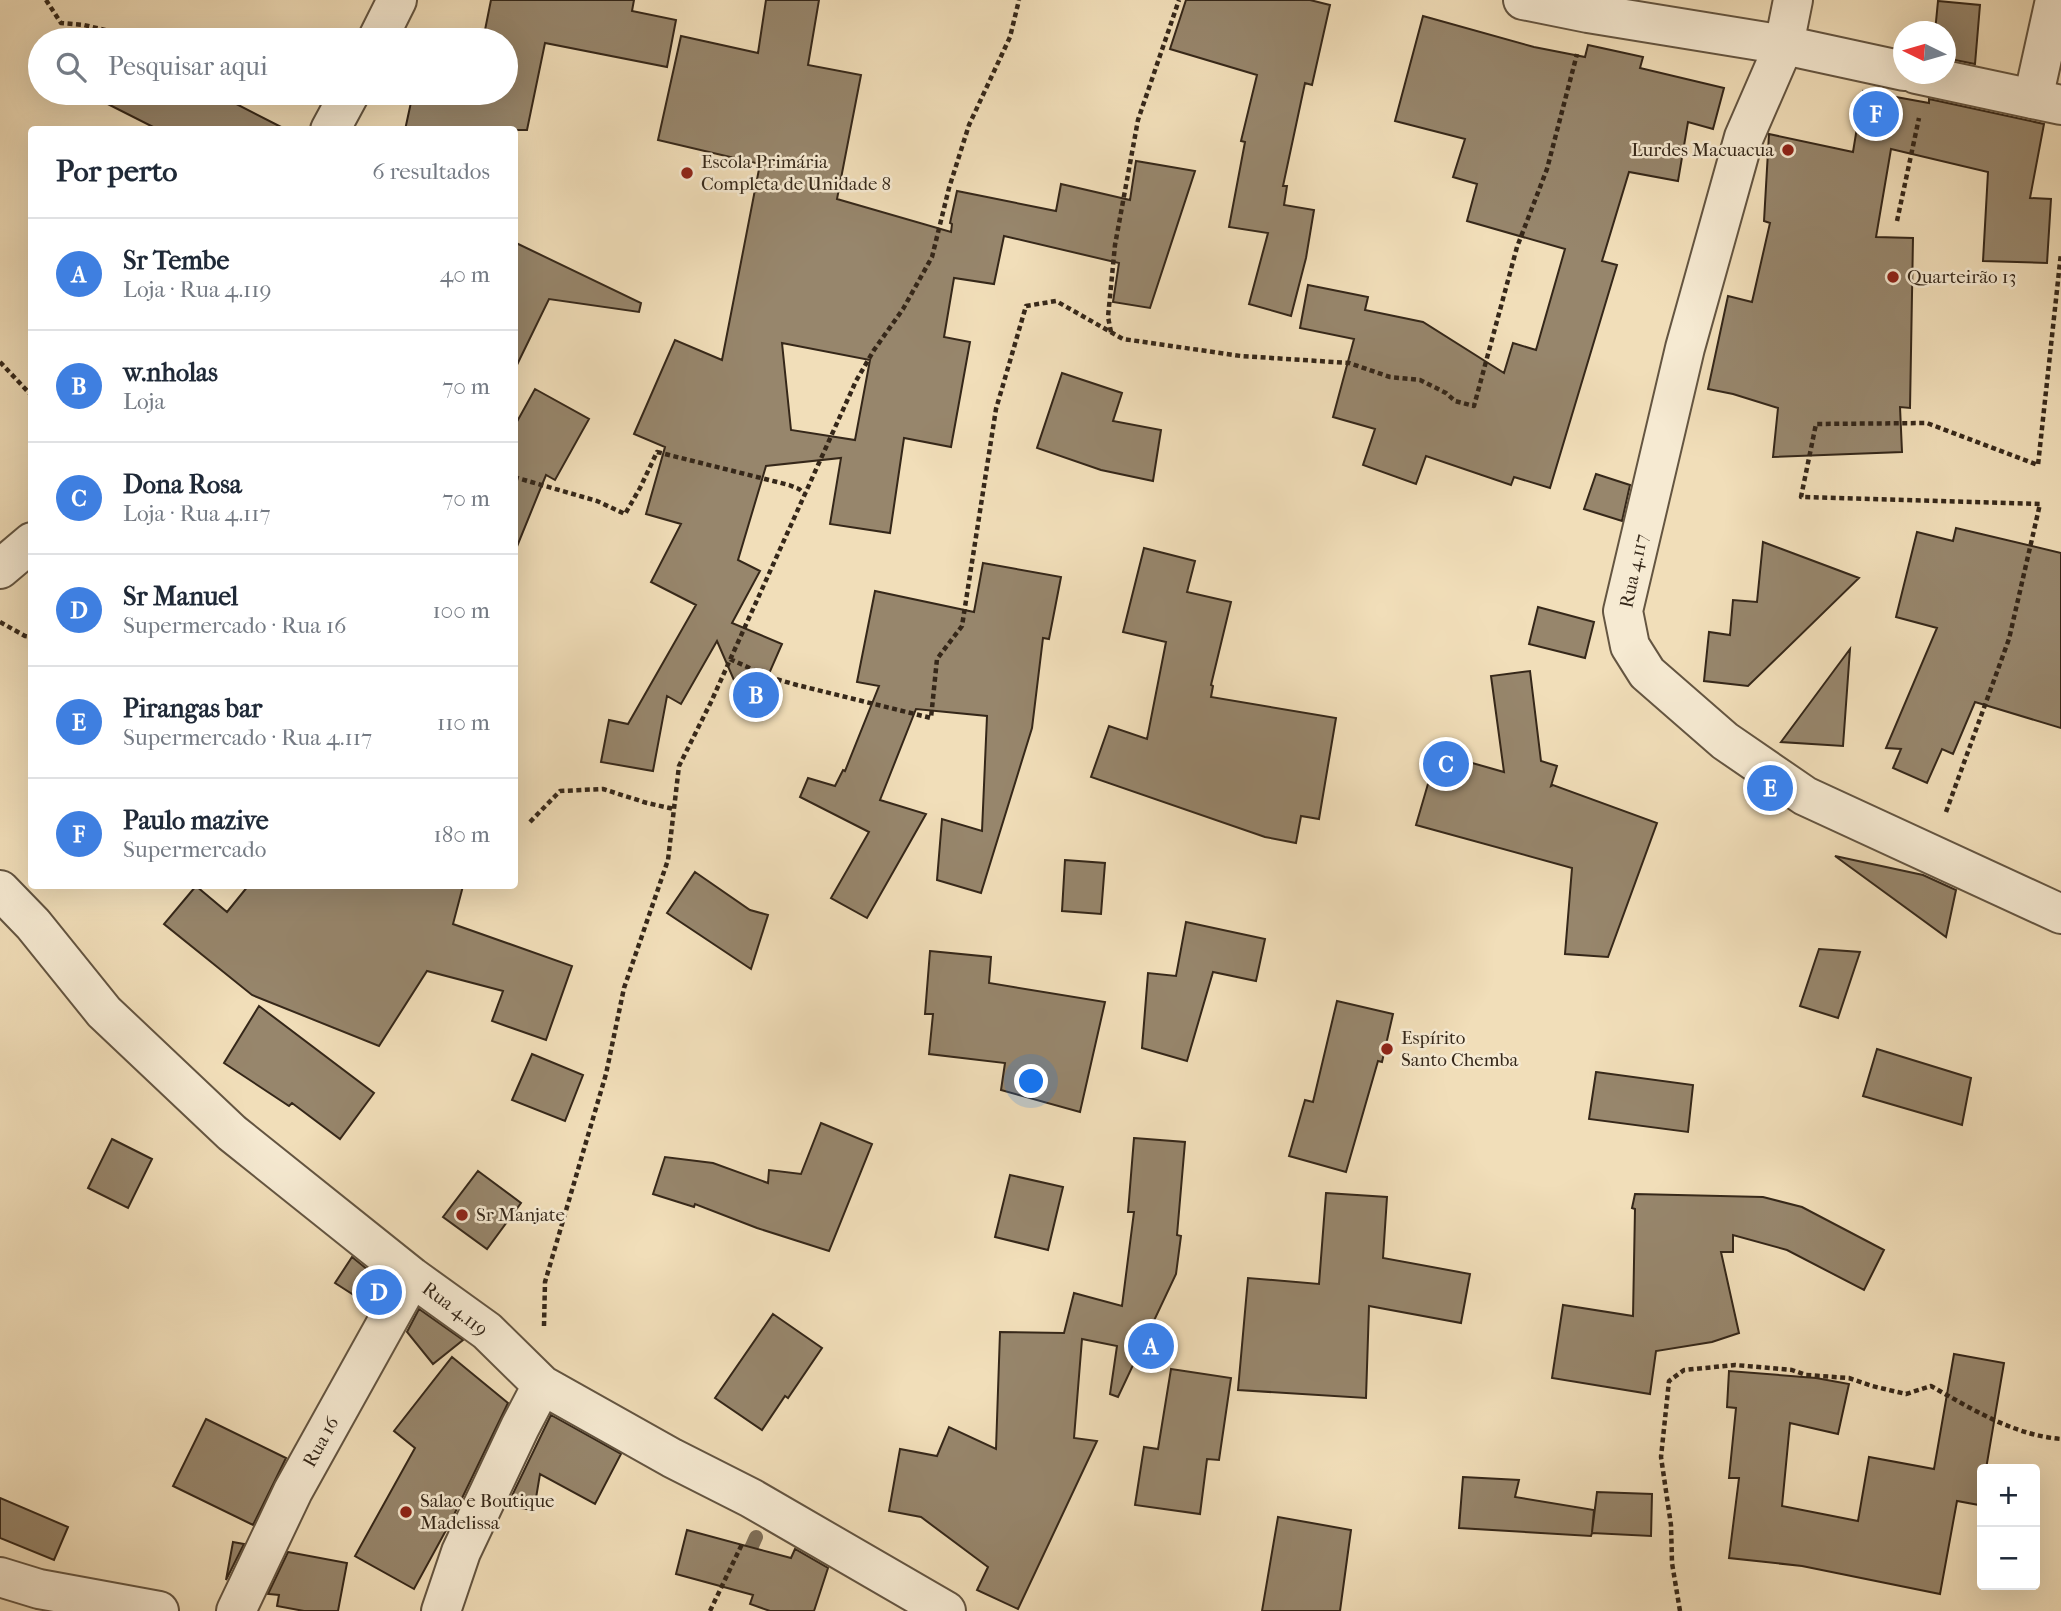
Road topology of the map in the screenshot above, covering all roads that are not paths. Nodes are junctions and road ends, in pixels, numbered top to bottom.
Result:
1 (397, 0) edge
2 (1525, 0) edge
3 (1793, 0) edge
4 (2055, 0) edge
5 (382, 28) edge
6 (1784, 45) junction
7 (1893, 69) edge
8 (1956, 83) edge
9 (2047, 102) edge
10 (343, 105) edge
11 (332, 126) edge
12 (28, 545) edge
13 (0, 569) edge
14 (0, 890) edge
15 (2061, 914) edge
16 (412, 1277) junction
17 (542, 1385) junction
18 (0, 1577) edge
19 (159, 1611) edge
20 (236, 1611) edge
21 (441, 1611) edge
22 (946, 1611) edge

1 - 5 street
2 - 6 street
3 - 6 street, Rua 4.117
4 - 9 street
6 - 7 street
6 - 15 street, Rua 4.117
8 - 9 street
10 - 11 street
12 - 13 street
14 - 16 street, Rua 4.119
16 - 17 street, Rua 4.119
16 - 20 street, Rua 16
17 - 21 street
17 - 22 street, Rua 4.119
18 - 19 street

